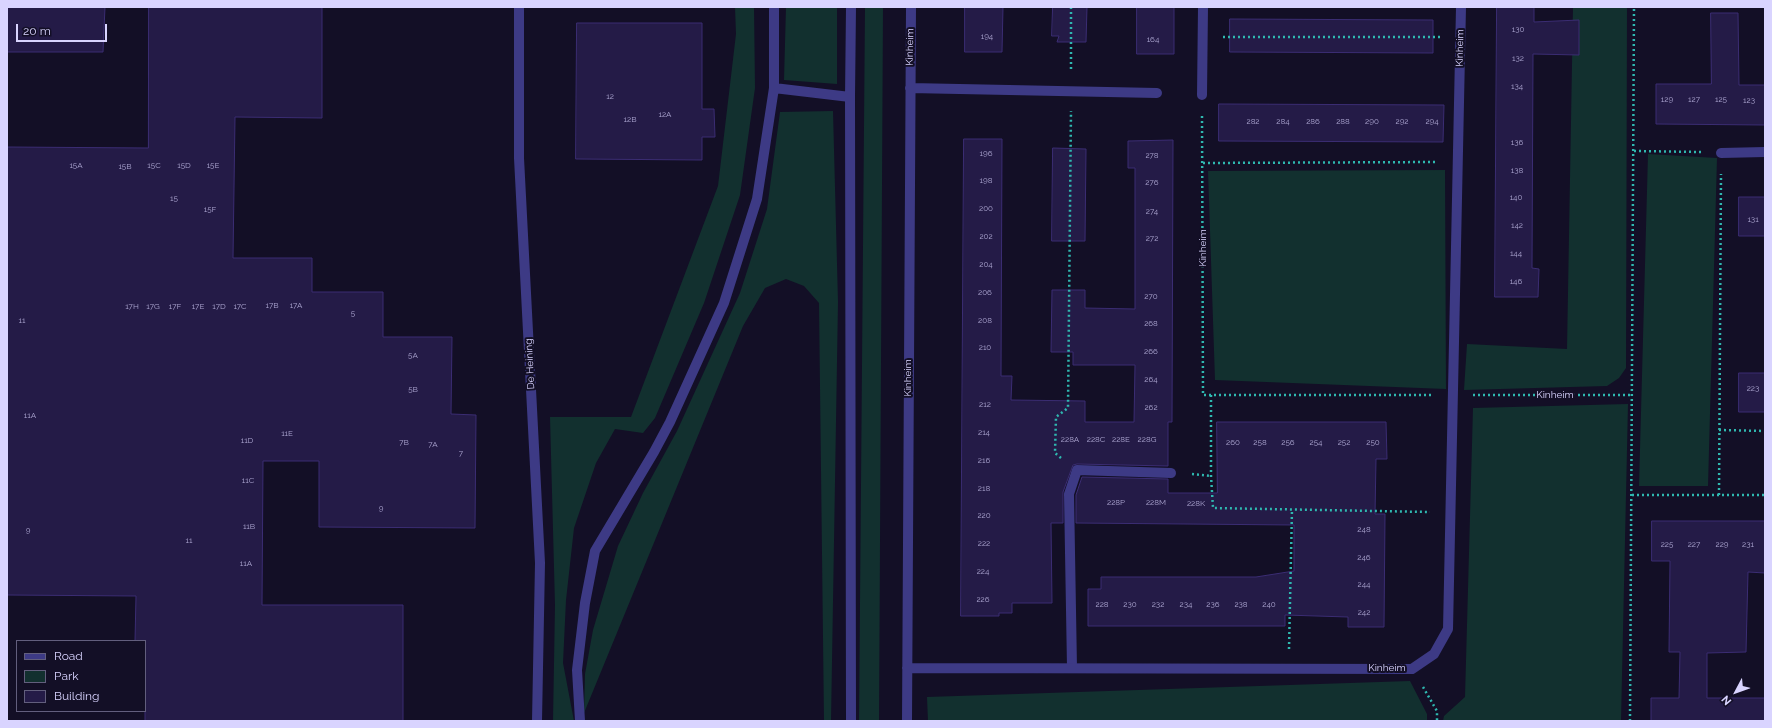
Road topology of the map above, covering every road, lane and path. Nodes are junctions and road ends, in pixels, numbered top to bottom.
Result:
1 (519, 7) edge
2 (774, 7) edge
3 (851, 7) edge
4 (911, 7) edge
5 (1070, 7) edge
6 (1203, 7) edge
7 (1461, 7) edge
8 (1634, 7) edge
9 (1203, 37) junction
10 (1461, 37) junction
11 (774, 88) junction
12 (910, 88) junction
13 (1071, 91) junction
14 (1157, 93) dead end
15 (1202, 95) joint
16 (850, 97) junction
17 (1634, 151) junction
18 (1765, 152) edge
19 (1721, 153) junction
20 (1458, 162) junction
21 (1203, 163) junction
22 (1453, 394) junction
23 (1212, 395) junction
24 (1633, 395) junction
25 (1719, 430) junction
26 (1765, 431) edge
27 (1077, 470) junction
28 (1171, 472) dead end
29 (1632, 495) junction
30 (1719, 495) junction
31 (1765, 495) edge
32 (1292, 509) junction
33 (1451, 512) junction
34 (907, 668) junction
35 (1072, 668) junction
36 (1289, 668) junction
37 (1412, 668) junction
38 (537, 721) edge
39 (580, 721) edge
40 (851, 721) edge
41 (907, 721) edge
42 (1436, 721) edge
43 (1630, 721) edge

1 - 38 street, De Heining
2 - 11 street
3 - 16 street
4 - 12 street, Kinheim
5 - 13 path
6 - 9 street
7 - 10 street, Kinheim
8 - 17 path
9 - 10 path
9 - 15 street
10 - 20 street, Kinheim
11 - 16 street
11 - 39 street
12 - 13 street
12 - 34 street, Kinheim
13 - 14 street
13 - 27 path
15 - 21 path, Kinheim
16 - 40 street
17 - 19 path
17 - 24 path
18 - 19 street
19 - 25 path
20 - 21 path
20 - 22 street, Kinheim
21 - 23 path, Kinheim
22 - 23 path, Kinheim
22 - 24 path, Kinheim
22 - 33 street, Kinheim
23 - 32 path
24 - 29 path
25 - 26 path
25 - 30 path
27 - 28 street
27 - 35 street
29 - 30 path
29 - 43 path
30 - 31 path
32 - 33 path
32 - 36 path
33 - 37 street, Kinheim
34 - 35 street, Kinheim
34 - 41 street, Kinheim
35 - 36 street, Kinheim
36 - 37 street, Kinheim
37 - 42 path

